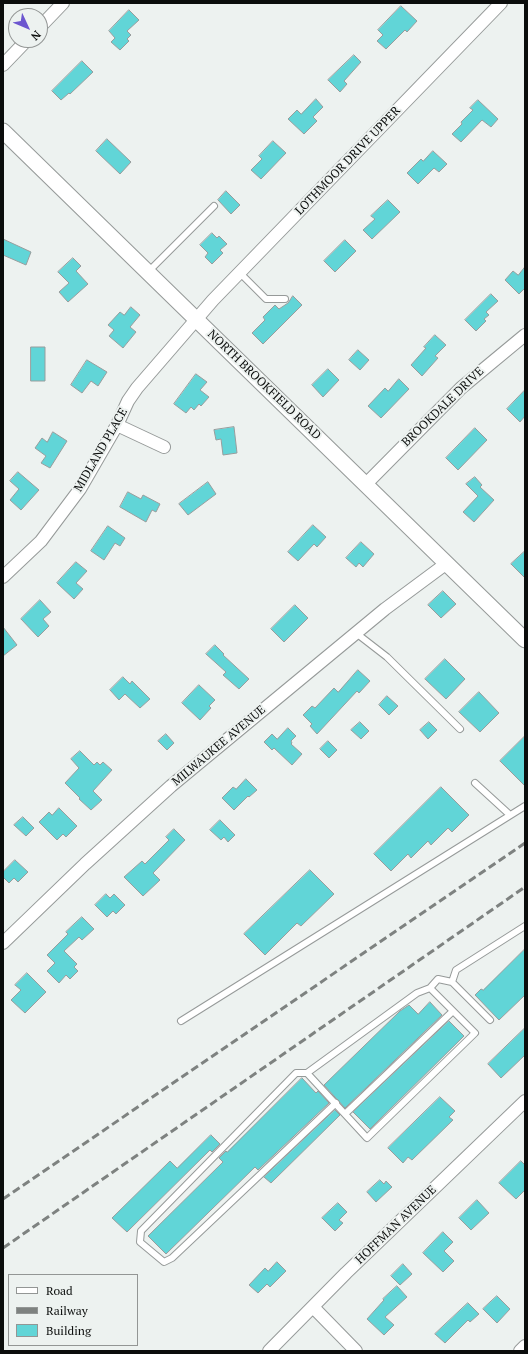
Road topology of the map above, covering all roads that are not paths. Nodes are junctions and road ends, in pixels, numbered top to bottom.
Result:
1 (64, 3) edge
2 (501, 3) edge
3 (48, 19) edge
4 (19, 48) edge
5 (3, 65) edge
6 (3, 130) edge
7 (214, 206) dead end
8 (148, 272) junction
9 (239, 272) junction
10 (285, 299) dead end
11 (196, 320) junction
12 (525, 335) edge
13 (117, 425) junction
14 (164, 447) dead end
15 (366, 484) junction
16 (447, 563) junction
17 (5, 571) edge
18 (356, 633) junction
19 (525, 640) edge
20 (460, 729) dead end
21 (475, 783) dead end
22 (525, 806) edge
23 (510, 815) junction
24 (525, 926) edge
25 (3, 943) edge
26 (452, 982) junction
27 (430, 988) junction
28 (453, 1011) junction
29 (490, 1020) dead end
30 (181, 1022) dead end
31 (307, 1073) junction
32 (525, 1101) edge
33 (336, 1103) junction
34 (345, 1114) junction
35 (313, 1307) junction
36 (525, 1346) edge
37 (270, 1351) edge
38 (356, 1351) edge
39 (520, 1351) edge

1 - 3 street
2 - 9 street, LOTHMOOR DRIVE UPPER
4 - 5 street
6 - 8 street, NORTH BROOKFIELD ROAD
7 - 8 lane
8 - 11 street, NORTH BROOKFIELD ROAD
9 - 10 lane
9 - 11 street, LOTHMOOR DRIVE UPPER
11 - 13 street, MIDLAND PLACE
11 - 15 street, NORTH BROOKFIELD ROAD
12 - 15 street, BROOKDALE DRIVE
13 - 14 street
13 - 17 street, MIDLAND PLACE
15 - 16 street, NORTH BROOKFIELD ROAD
16 - 18 street, MILWAUKEE AVENUE
16 - 19 street, NORTH BROOKFIELD ROAD
18 - 20 lane
18 - 25 street, MILWAUKEE AVENUE
21 - 23 lane
22 - 23 lane
23 - 30 lane
24 - 26 lane
26 - 27 lane
26 - 29 lane
27 - 28 lane
27 - 31 lane
28 - 34 lane
28 - 34 lane
31 - 33 lane
31 - 33 lane
32 - 35 street, HOFFMAN AVENUE
33 - 34 lane
35 - 37 street, HOFFMAN AVENUE
35 - 38 street
36 - 39 street

